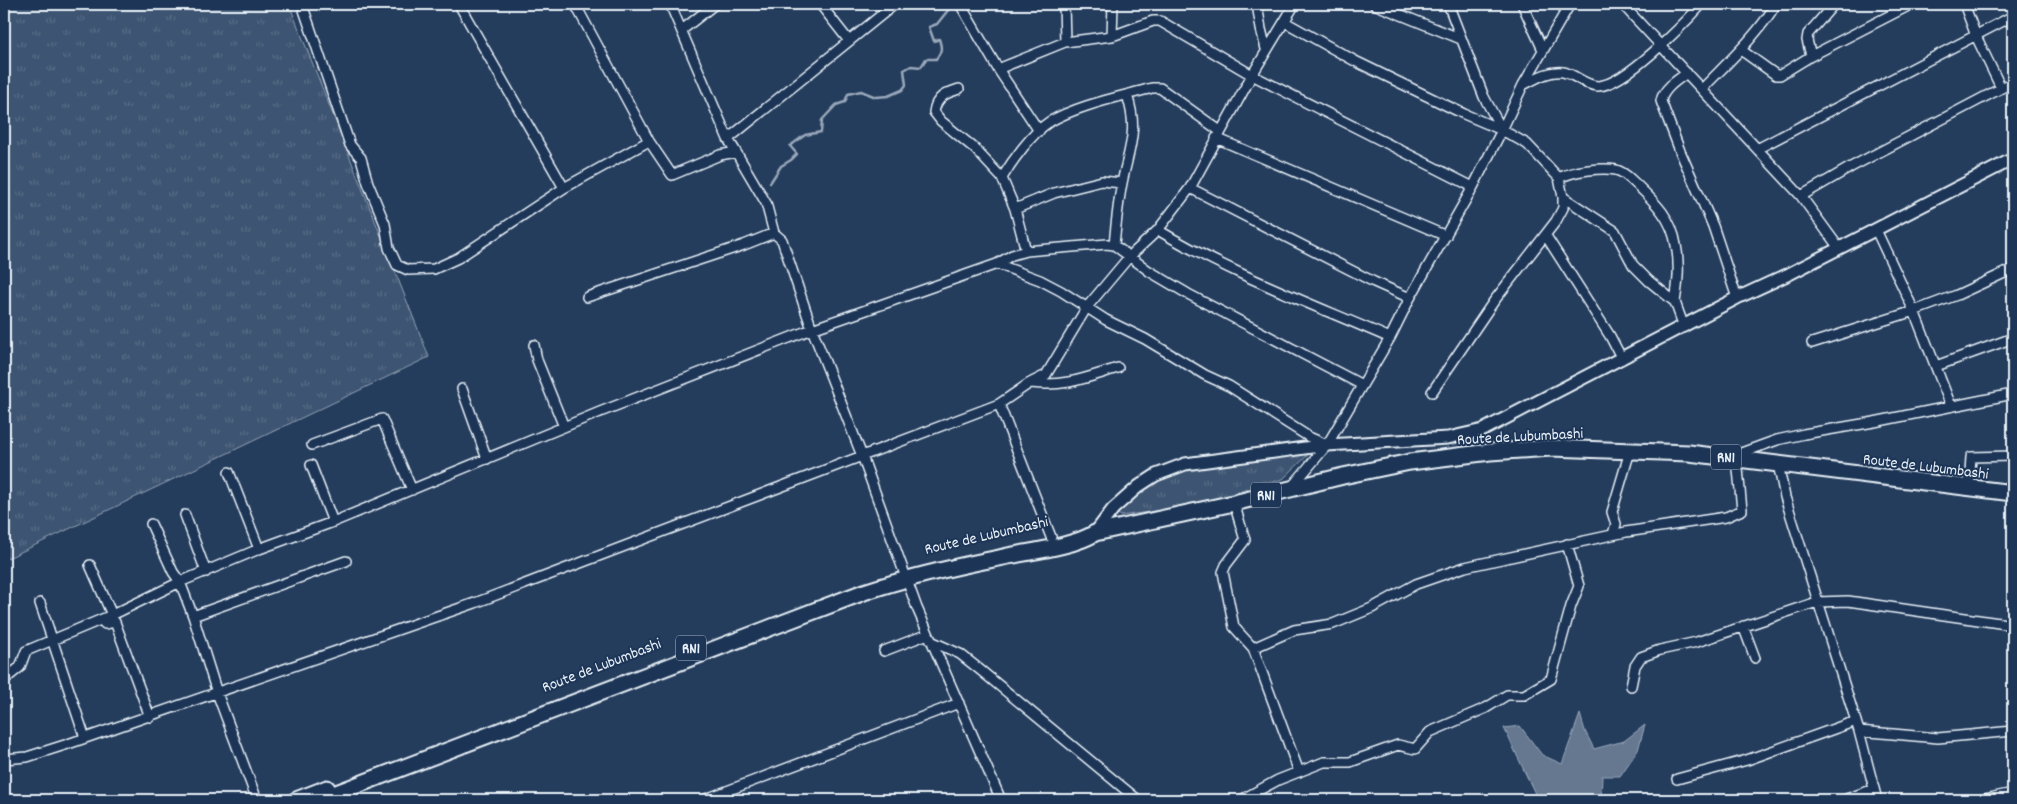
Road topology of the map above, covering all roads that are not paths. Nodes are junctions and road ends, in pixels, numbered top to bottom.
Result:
1 (302, 4) edge
2 (575, 4) edge
3 (670, 4) edge
4 (715, 4) edge
5 (820, 4) edge
6 (895, 4) edge
7 (960, 4) edge
8 (1064, 4) edge
9 (1113, 4) edge
10 (1257, 4) edge
11 (1295, 4) edge
12 (1374, 4) edge
13 (1448, 4) edge
14 (1522, 4) edge
15 (1570, 4) edge
16 (1622, 4) edge
17 (1702, 4) edge
18 (1776, 4) edge
19 (1834, 4) edge
20 (1912, 4) edge
21 (1964, 4) edge
22 (461, 8) dead end
23 (2013, 16) edge
24 (1285, 22) junction
25 (682, 30) junction
26 (1112, 36) junction
27 (1976, 36) junction
28 (1461, 39) junction
29 (849, 41) junction
30 (1065, 42) junction
31 (1660, 46) junction
32 (1266, 49) junction
33 (1543, 50) junction
34 (1741, 50) junction
35 (1811, 56) junction
36 (998, 69) junction
37 (1686, 73) junction
38 (1252, 75) junction
39 (2013, 82) edge
40 (1523, 85) junction
41 (1702, 88) junction
42 (2001, 88) junction
43 (958, 89) dead end
44 (1127, 95) junction
45 (1502, 130) junction
46 (1039, 131) junction
47 (1218, 135) junction
48 (728, 139) junction
49 (649, 141) junction
50 (1757, 149) junction
51 (736, 152) junction
52 (2013, 159) edge
53 (1002, 178) junction
54 (1559, 178) junction
55 (1122, 183) junction
56 (1473, 187) junction
57 (564, 188) junction
58 (1190, 188) junction
59 (1801, 196) junction
60 (1563, 197) junction
61 (1015, 209) junction
62 (1158, 230) junction
63 (1876, 230) junction
64 (774, 234) junction
65 (1446, 236) junction
66 (1546, 236) junction
67 (1114, 245) junction
68 (1839, 248) junction
69 (1026, 251) junction
70 (1130, 257) junction
71 (996, 264) junction
72 (2013, 269) edge
73 (587, 297) dead end
74 (1410, 298) junction
75 (1737, 298) junction
76 (1675, 302) junction
77 (1087, 307) junction
78 (1914, 311) junction
79 (1684, 326) junction
80 (812, 329) junction
81 (1390, 338) junction
82 (2013, 338) edge
83 (1812, 343) dead end
84 (534, 345) dead end
85 (1622, 359) junction
86 (1936, 366) junction
87 (1118, 368) dead end
88 (1030, 383) junction
89 (1362, 385) junction
90 (462, 389) dead end
91 (1432, 392) dead end
92 (2013, 394) edge
93 (999, 404) junction
94 (1951, 406) junction
95 (564, 427) junction
96 (312, 445) dead end
97 (1327, 445) junction
98 (1630, 451) junction
99 (862, 456) junction
100 (2013, 456) edge
101 (1732, 458) junction
102 (487, 459) junction
103 (1778, 464) junction
104 (311, 465) dead end
105 (229, 472) dead end
106 (1969, 487) junction
107 (1290, 489) junction
108 (412, 490) junction
109 (2013, 493) edge
110 (1234, 503) junction
111 (185, 515) dead end
112 (333, 522) junction
113 (151, 524) dead end
114 (1095, 532) junction
115 (1613, 534) junction
116 (1052, 537) junction
117 (1567, 544) junction
118 (259, 549) junction
119 (346, 561) dead end
120 (90, 565) dead end
121 (206, 572) junction
122 (906, 575) junction
123 (180, 582) junction
124 (1817, 602) junction
125 (40, 603) dead end
126 (112, 615) junction
127 (193, 616) junction
128 (102, 620) junction
129 (2013, 625) edge
130 (1743, 626) junction
131 (930, 638) junction
132 (52, 641) junction
133 (1253, 648) junction
134 (884, 651) dead end
135 (1755, 658) dead end
136 (4, 680) edge
137 (1631, 686) dead end
138 (217, 693) junction
139 (959, 703) junction
140 (150, 717) junction
141 (1856, 721) junction
142 (1859, 731) junction
143 (2013, 732) edge
144 (85, 738) junction
145 (4, 759) edge
146 (1299, 772) junction
147 (1677, 779) dead end
148 (1874, 788) junction
149 (2013, 793) edge
150 (257, 800) edge
151 (296, 800) edge
152 (318, 800) edge
153 (703, 800) edge
154 (1001, 800) edge
155 (1138, 800) edge
156 (1241, 800) edge
157 (1844, 800) edge
158 (1877, 800) edge
159 (1980, 800) edge

1 - 57 street
2 - 49 street
3 - 25 street
4 - 25 street
5 - 29 street
6 - 29 street
7 - 36 street
8 - 30 street
9 - 26 street
10 - 32 street
11 - 24 street
12 - 28 street
13 - 28 street
14 - 33 street
15 - 33 street
16 - 31 street
17 - 31 street
18 - 34 street
19 - 35 street
20 - 35 street
21 - 27 street
22 - 57 street
23 - 27 street
24 - 32 street
24 - 45 street
25 - 48 street
26 - 30 street
26 - 38 street
27 - 42 street
27 - 50 street
28 - 45 street
29 - 48 street
30 - 36 street
31 - 37 street
31 - 40 street
32 - 38 street
33 - 40 street
34 - 35 street
34 - 41 street
36 - 46 street
37 - 41 street
37 - 75 street
38 - 47 street
38 - 56 street
39 - 42 street
40 - 45 street
41 - 50 street
42 - 59 street
43 - 53 street
44 - 46 street
44 - 47 street
44 - 55 street
45 - 54 street
45 - 56 street
46 - 53 street
47 - 58 street
47 - 65 street
48 - 51 street
49 - 51 street
49 - 57 street
50 - 59 street
51 - 64 street
52 - 63 street
53 - 61 street
54 - 60 street
54 - 76 street
55 - 61 street
55 - 67 street
56 - 65 street
58 - 62 street
58 - 74 street
59 - 68 street
60 - 66 street
60 - 76 street
61 - 69 street
62 - 70 street
62 - 81 street
63 - 68 street
63 - 78 street
64 - 73 street
64 - 80 street
65 - 74 street
66 - 85 street
66 - 91 street
67 - 69 street
67 - 70 street
68 - 75 street
69 - 71 street
70 - 77 street
70 - 89 street
71 - 77 street
71 - 80 street
72 - 78 street
74 - 81 street
75 - 79 street
76 - 79 street
77 - 88 street
77 - 97 street
78 - 83 street
78 - 86 street
79 - 85 street
80 - 95 street
80 - 99 street
81 - 89 street
82 - 86 street
84 - 95 street
85 - 97 street
86 - 94 street
87 - 88 street
88 - 93 street
89 - 97 street
90 - 102 street
92 - 94 street
93 - 99 street
93 - 116 street
94 - 101 street
95 - 102 street
96 - 108 street
97 - 107 street
97 - 114 street
98 - 101 highway, Route de Lubumbashi / RN1
98 - 107 highway, Route de Lubumbashi / RN1
98 - 115 street
99 - 122 street
99 - 138 street
100 - 106 street
101 - 103 highway, Route de Lubumbashi / RN1
101 - 115 street
102 - 108 street
103 - 106 highway, Route de Lubumbashi / RN1
103 - 124 street
104 - 112 street
105 - 118 street
106 - 109 highway, Route de Lubumbashi / RN1
107 - 110 highway, Route de Lubumbashi / RN1
108 - 112 street
110 - 114 highway, Route de Lubumbashi / RN1
110 - 133 street
111 - 121 street
112 - 118 street
113 - 123 street
114 - 116 highway, Route de Lubumbashi / RN1
114 - 122 highway, Route de Lubumbashi / RN1
115 - 117 street
116 - 122 highway, Route de Lubumbashi / RN1
117 - 133 street
117 - 146 street
118 - 121 street
119 - 127 street
120 - 126 street
121 - 123 street
122 - 131 street
122 - 151 highway, Route de Lubumbashi / RN1
122 - 152 highway, Route de Lubumbashi / RN1
123 - 126 street
123 - 127 street
124 - 129 street
124 - 130 street
124 - 141 street
125 - 132 street
126 - 128 street
127 - 138 street
128 - 132 street
128 - 140 street
130 - 135 street
130 - 137 street
131 - 134 street
131 - 139 street
131 - 155 street
132 - 136 street
132 - 144 street
133 - 146 street
138 - 140 street
138 - 150 street
139 - 153 street
139 - 154 street
140 - 144 street
141 - 142 street
141 - 147 street
142 - 143 street
142 - 148 street
144 - 145 street
146 - 156 street
148 - 157 street
148 - 158 street
149 - 159 street

